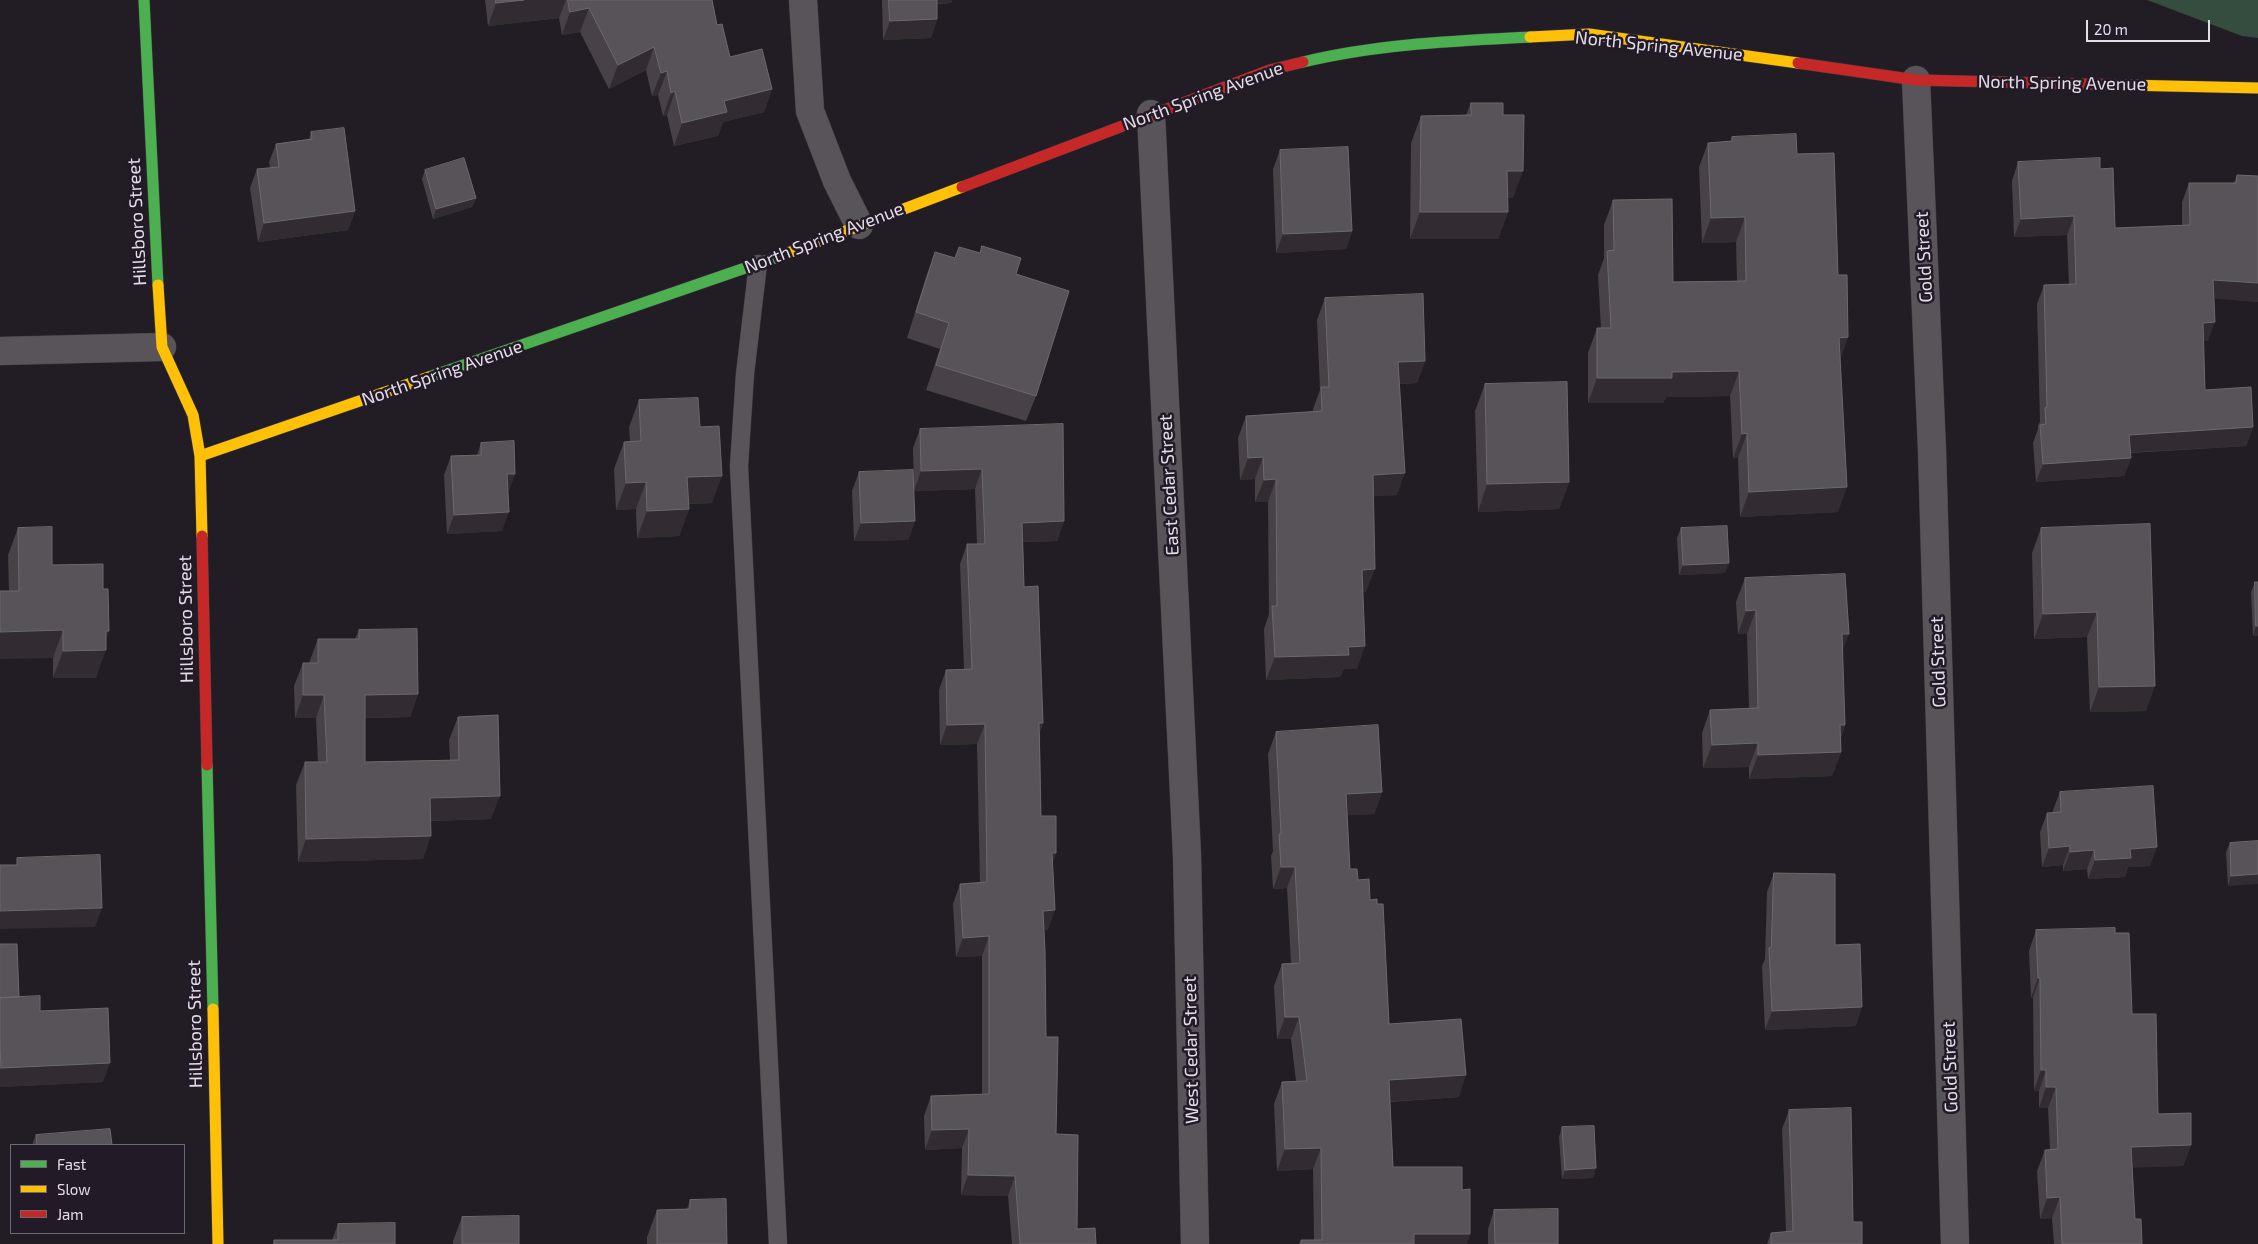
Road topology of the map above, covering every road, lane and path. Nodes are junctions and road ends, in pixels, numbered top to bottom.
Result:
1 (144, 0) edge
2 (803, 0) edge
3 (1916, 80) junction
4 (2258, 88) edge
5 (1151, 114) junction
6 (859, 225) junction
7 (758, 264) junction
8 (162, 347) junction
9 (0, 352) edge
10 (200, 456) junction
11 (1187, 855) joint
12 (218, 1244) edge
13 (778, 1244) edge
14 (1196, 1244) edge
15 (1955, 1244) edge

1 - 8 street, Hillsboro Street
2 - 6 street
3 - 4 street, North Spring Avenue
3 - 5 street, North Spring Avenue
3 - 15 street, Gold Street
5 - 6 street, North Spring Avenue
5 - 11 street, East Cedar Street
6 - 7 street, North Spring Avenue
7 - 10 street, North Spring Avenue
7 - 13 lane
8 - 9 street
8 - 10 street, Hillsboro Street
10 - 12 street, Hillsboro Street
11 - 14 street, West Cedar Street

